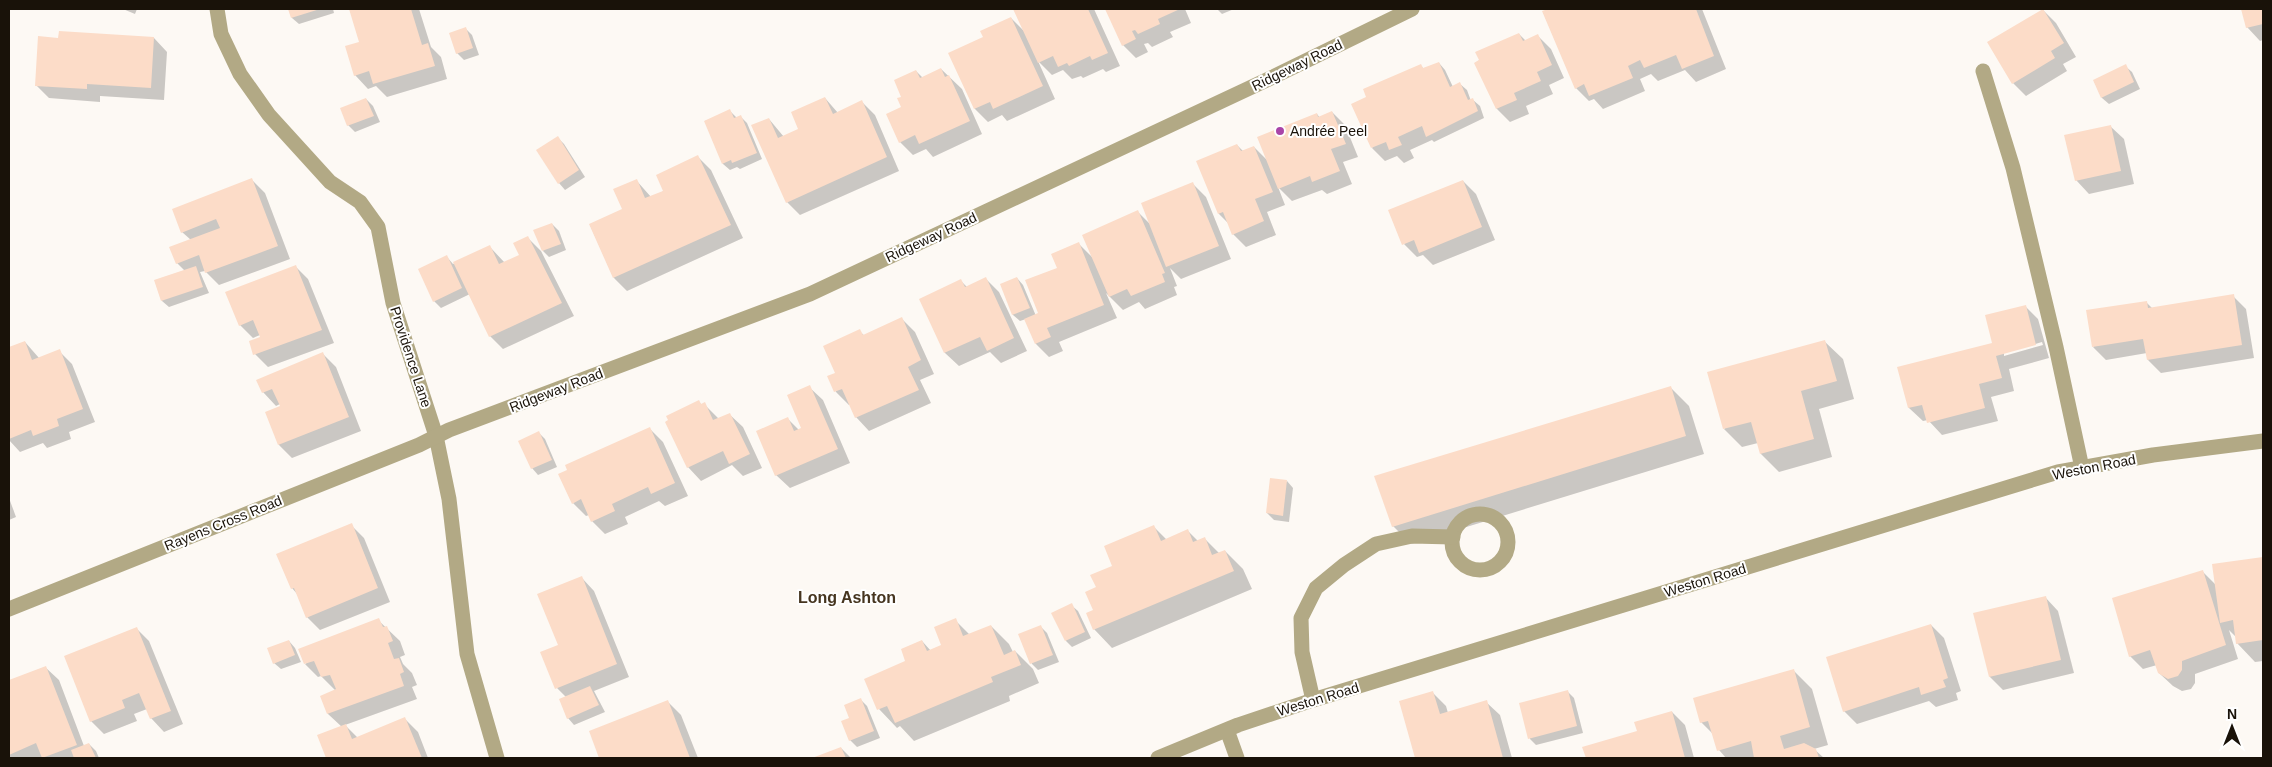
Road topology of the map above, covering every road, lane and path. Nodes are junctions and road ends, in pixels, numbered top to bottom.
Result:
1 (217, 9) edge
2 (1412, 9) edge
3 (1984, 70) dead end
4 (436, 436) junction
5 (2263, 441) edge
6 (2082, 468) junction
7 (1453, 537) dead end
8 (9, 609) edge
9 (1313, 700) junction
10 (1227, 730) junction
11 (497, 758) edge
12 (1158, 758) edge
13 (1237, 758) edge

1 - 4 street, Providence Lane
2 - 4 street, Ridgeway Road
3 - 6 street
4 - 8 street, Rayens Cross Road
4 - 11 street, Providence Lane
5 - 6 street, Weston Road
6 - 9 street, Weston Road
7 - 9 street
9 - 10 street, Weston Road
10 - 12 street, Weston Road
10 - 13 street

